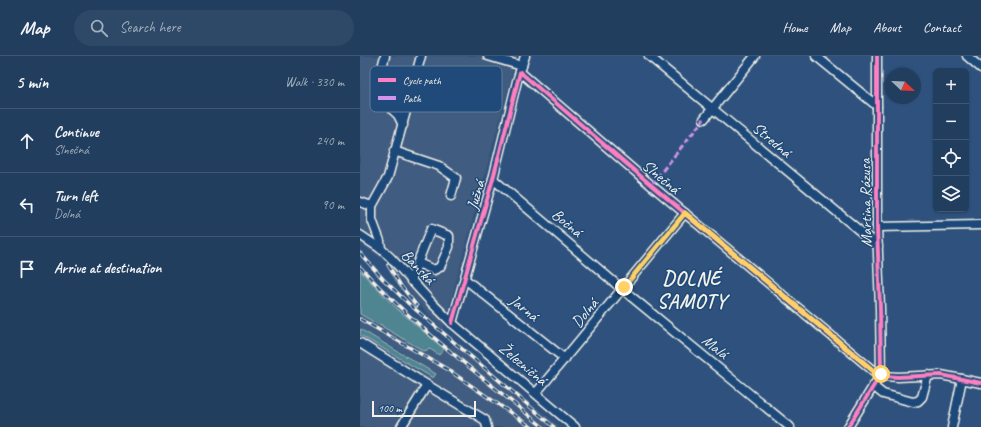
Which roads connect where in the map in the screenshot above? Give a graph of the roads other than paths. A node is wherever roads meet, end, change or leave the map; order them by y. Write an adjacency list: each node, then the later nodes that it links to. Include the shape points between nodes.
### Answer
1 (385, 56): 10 (street)
2 (421, 56): 11 (street)
3 (488, 56): 13 (street)
4 (525, 56): 13 (street, Južná)
5 (649, 56): 15 (street, Stredná)
6 (755, 56): 15 (street)
7 (816, 56): 14 (street)
8 (877, 56): 14 (street, Martina Rázusa)
9 (966, 56): 12 (street)
10 (382, 66)
11 (418, 66)
12 (981, 68)
13 (521, 69): 21 (street, Južná); 25 (street, Slnečná)
14 (877, 106): 27 (street, Martina Rázusa)
15 (712, 109): 18 (street); 29 (street, Stredná)
16 (395, 112): 19 (street)
17 (406, 112): 19 (street)
18 (704, 119)
19 (403, 125): 20 (street)
20 (394, 151): 22 (street, via 439,166 456,178); 24 (street, via 388,177)
21 (493, 179): 32 (street, Južná); 34 (street, Bočná)
22 (451, 196)
23 (360, 202): 24 (street)
24 (372, 206): 30 (street, via 372,220)
25 (685, 213): 34 (street, Dolná); 38 (street, Slnečná, via 876,373)
26 (981, 225): 27 (street)
27 (877, 227): 29 (street, Martina Rázusa)
28 (360, 235): 30 (street, Banská)
29 (878, 246): 38 (street, Martina Rázusa)
30 (381, 250): 33 (street, Banská)
31 (418, 263): 31 (street, via 431,229 448,236 449,246 440,267 434,270); 33 (street)
32 (466, 279): 35 (street, Južná); 37 (street, Jarná)
33 (411, 281): 35 (street, Banská)
34 (622, 289): 37 (street, Dolná); 48 (street, Malá)
35 (452, 323): 44 (street, Železničná)
36 (360, 343): 42 (street)
37 (565, 359): 44 (street, Dolná)
38 (881, 374): 39 (street, via 898,377); 43 (street)
39 (928, 375): 40 (street); 43 (street, via 922,397 918,401 912,402 883,394)
40 (962, 379): 41 (street); 50 (street)
41 (981, 383)
42 (427, 385): 45 (street); 46 (street, via 485,420)
43 (873, 386): 49 (street)
44 (536, 393): 47 (street, Železničná)
45 (401, 427)
46 (487, 427)
47 (575, 427)
48 (790, 427)
49 (848, 427)
50 (952, 427)

